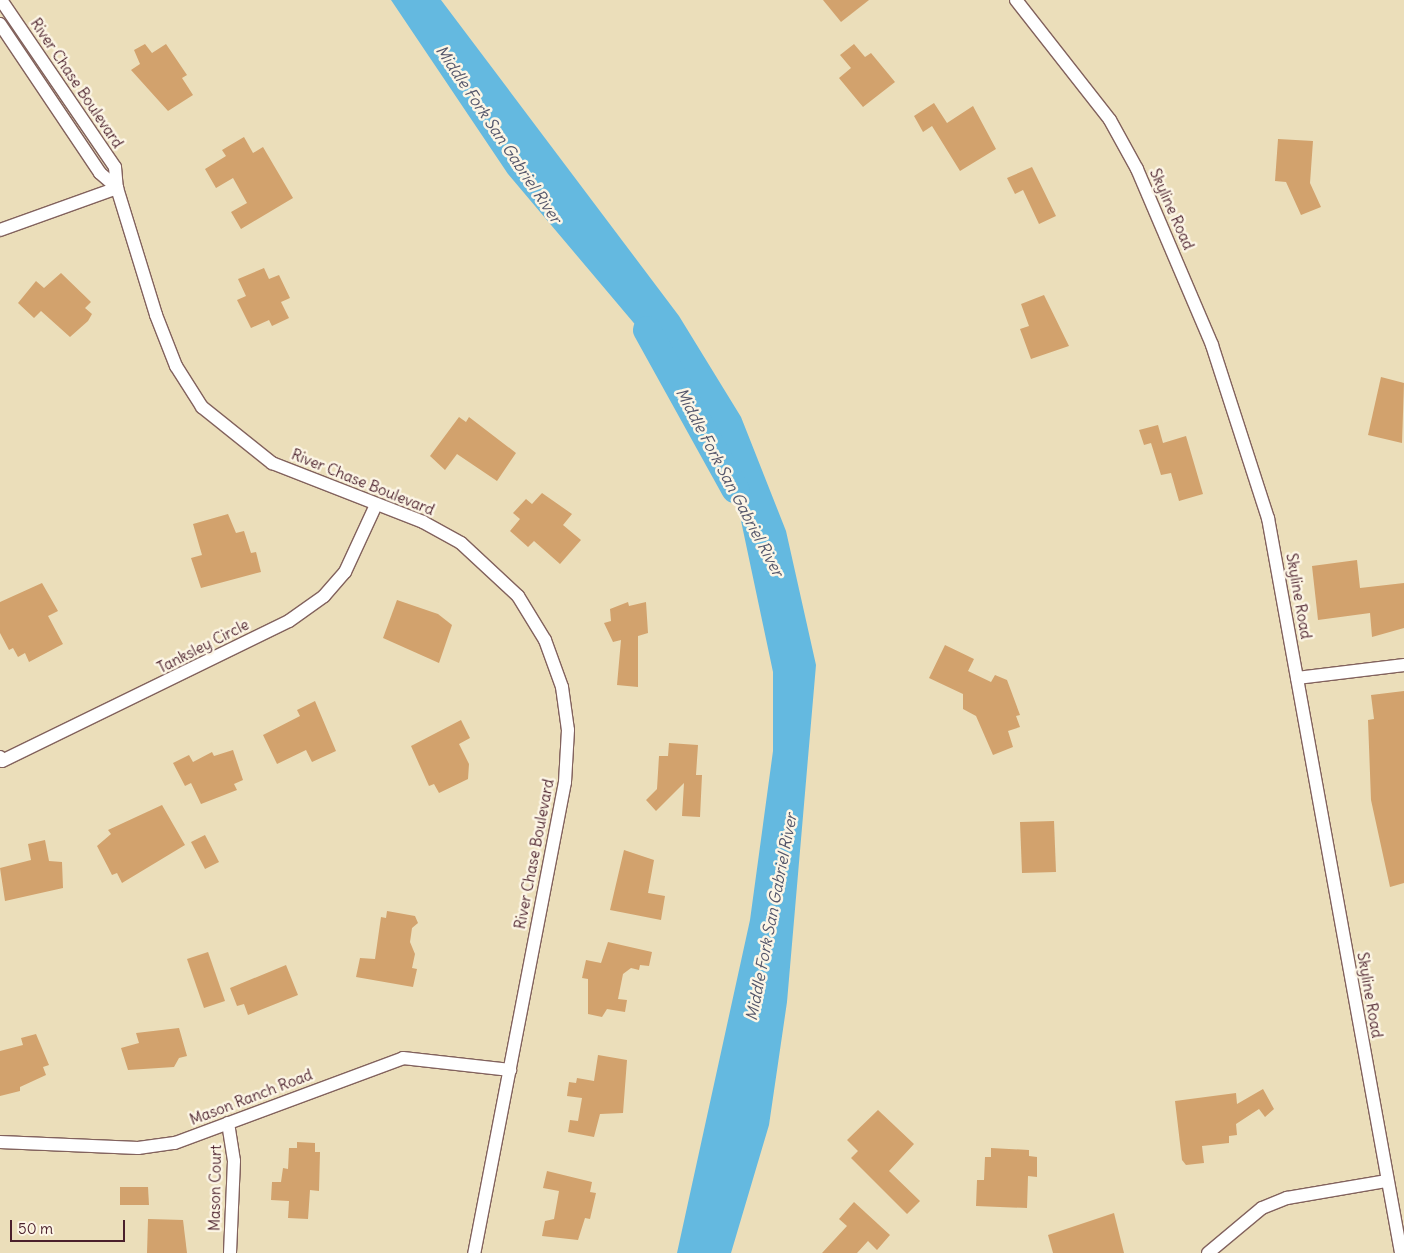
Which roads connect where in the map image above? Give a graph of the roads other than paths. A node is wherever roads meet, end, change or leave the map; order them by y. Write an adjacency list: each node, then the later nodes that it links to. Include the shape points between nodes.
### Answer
1 (1, 0): 4 (street, River Chase Boulevard, via 115,167)
2 (1016, 0): 8 (street, Skyline Road, via 1110,120 1137,170 1190,293 1268,518)
3 (0, 24): 4 (street, River Chase Boulevard, via 100,173)
4 (117, 188): 5 (street); 6 (street, River Chase Boulevard, via 159,324 176,366 202,408 272,463)
5 (0, 230)
6 (376, 505): 9 (street, Tanksley Circle, via 345,572 324,596 289,621 2,761); 10 (street, River Chase Boulevard, via 423,522 492,567 518,596 545,640 562,687 568,730 565,782)
7 (1404, 665): 8 (street)
8 (1297, 678): 13 (street, Skyline Road)
9 (0, 757)
10 (510, 1070): 11 (street, Mason Ranch Road, via 404,1058); 15 (street, River Chase Boulevard)
11 (228, 1123): 12 (street, Mason Ranch Road, via 176,1143 138,1148); 14 (street, Mason Court, via 234,1161)
12 (0, 1142)
13 (1386, 1181): 16 (street, via 1287,1198 1262,1208); 17 (street, Skyline Road)
14 (230, 1253)
15 (474, 1253)
16 (1208, 1253)
17 (1401, 1253)

